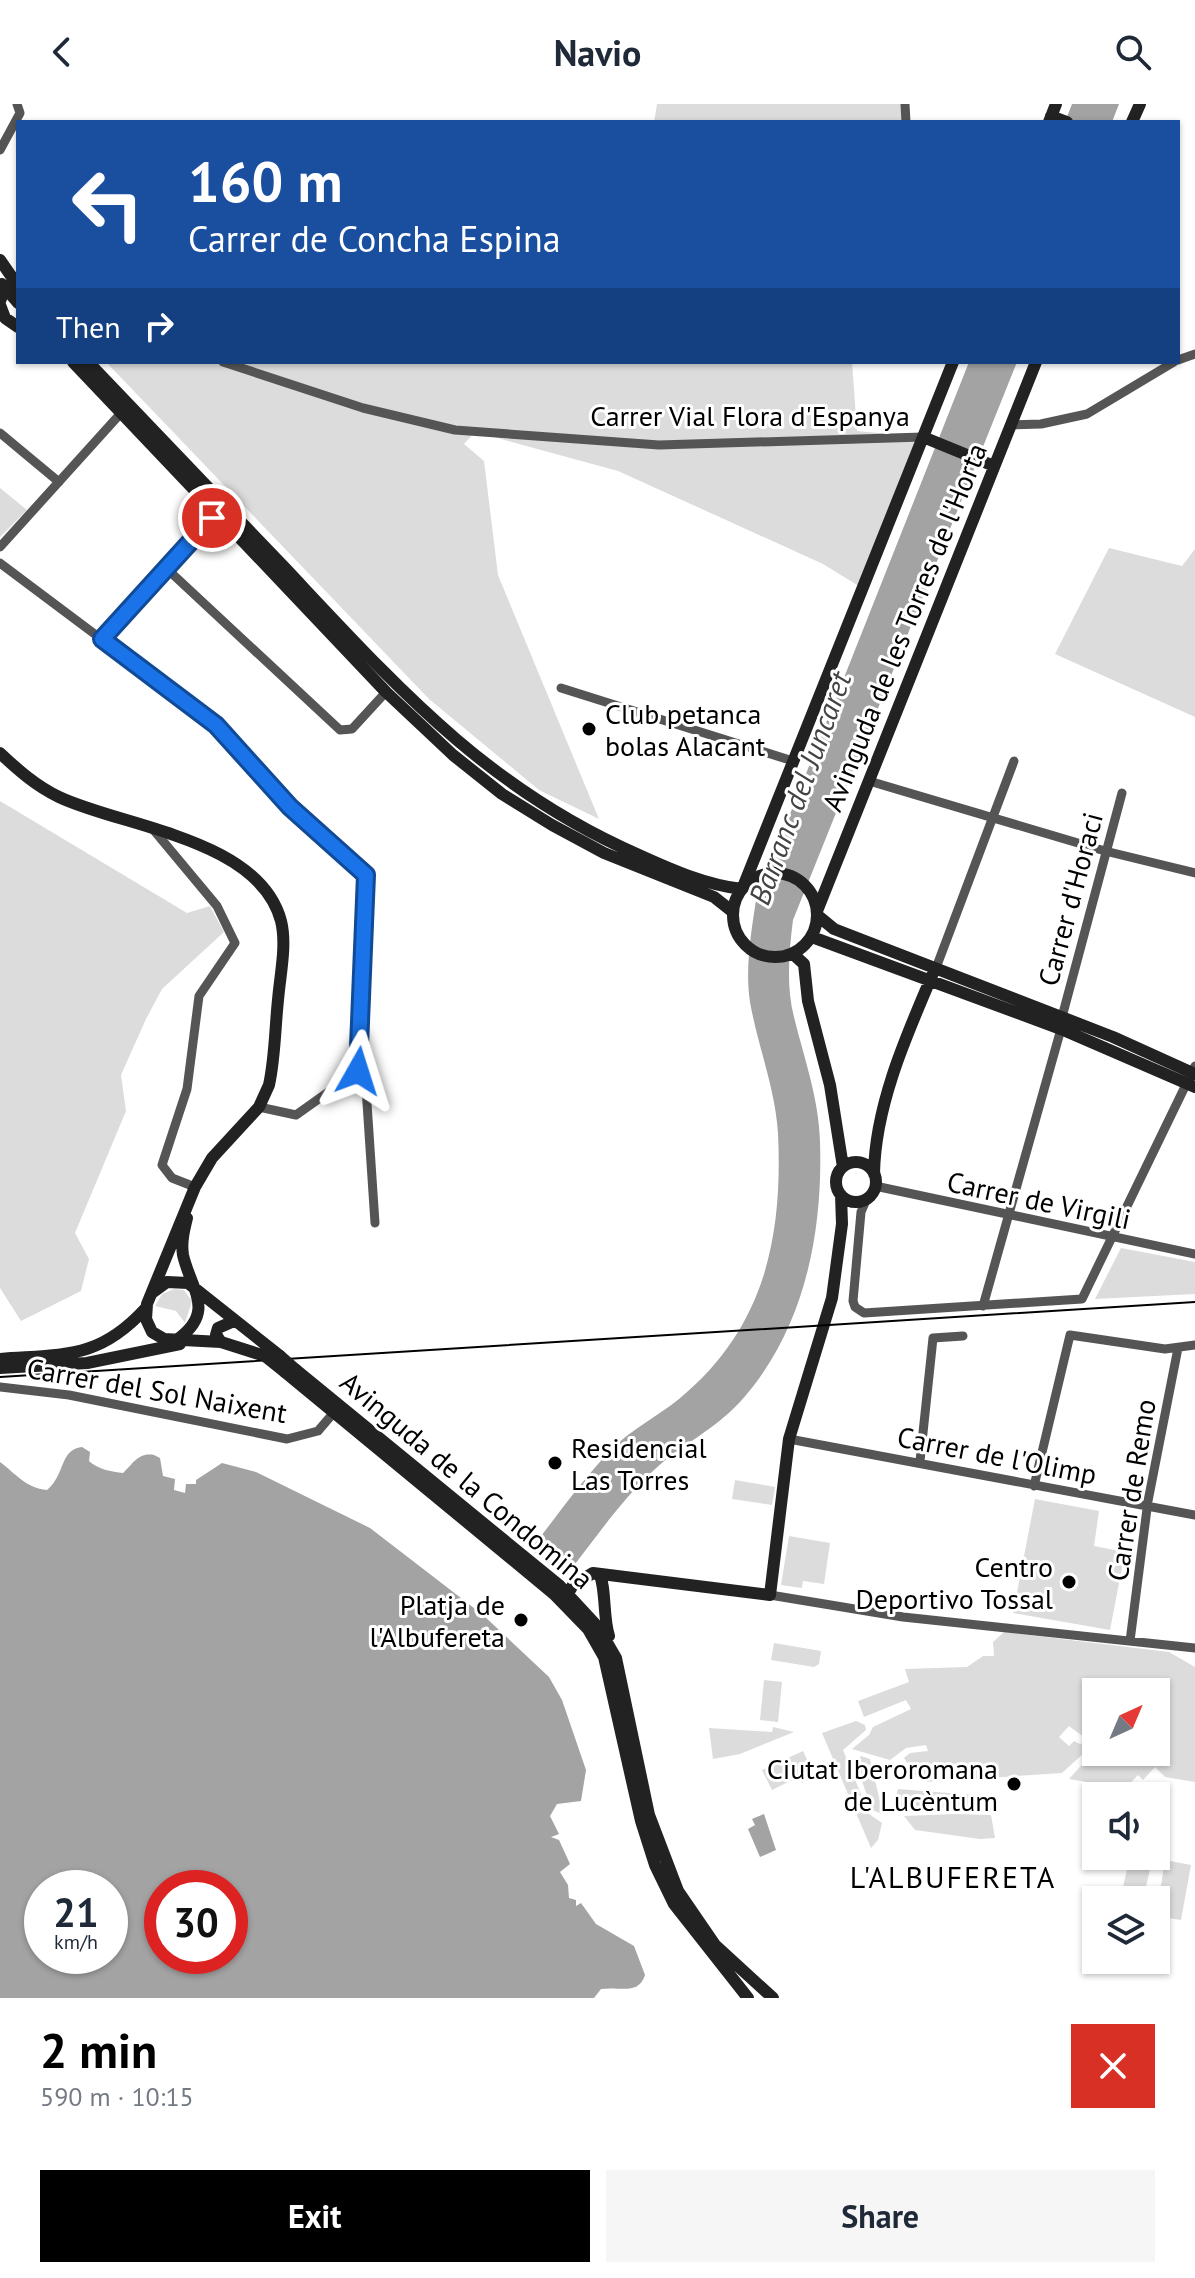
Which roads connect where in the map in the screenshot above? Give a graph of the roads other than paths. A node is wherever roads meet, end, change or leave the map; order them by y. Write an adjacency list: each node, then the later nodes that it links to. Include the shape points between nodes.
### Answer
1 (19, 109): 2 (street)
2 (0, 150)
3 (0, 260): 4 (main road)
4 (7, 303)
5 (75, 364): 11 (main road)
6 (90, 364): 33 (main road, via 393,683 461,746 531,798 609,843 718,886)
7 (229, 364): 14 (street, Carrer Vial Flora d'Espanya, via 363,408 455,430 659,445)
8 (952, 364): 14 (main road, Avinguda de les Torres de l'Horta)
9 (1035, 364): 12 (main road, Avinguda de les Torres de l'Horta)
10 (1171, 364): 12 (street, via 1087,414)
11 (121, 413): 16 (street); 17 (main road)
12 (1011, 425): 15 (main road, Avinguda de les Torres de l'Horta)
13 (0, 433): 16 (street)
14 (929, 440): 15 (main road, Carrer Vial Flora d'Espanya); 25 (main road, Avinguda de les Torres de l'Horta)
15 (994, 466): 27 (main road, Avinguda de les Torres de l'Horta)
16 (59, 482): 18 (street)
17 (216, 513): 20 (street); 23 (main road)
18 (0, 547)
19 (0, 563): 21 (street)
20 (166, 568): 21 (street); 23 (street, via 340,730 357,724)
21 (102, 639): 40 (street, via 216,725 290,807 366,875)
22 (561, 688): 25 (street)
23 (386, 692): 34 (main road, via 502,794 604,853 714,897)
24 (0, 753): 30 (main road, via 28,779 58,796)
25 (793, 761): 33 (main road, Avinguda de les Torres de l'Horta)
26 (1014, 761): 29 (street)
27 (869, 781): 29 (street); 35 (main road, Avinguda de les Torres de l'Horta)
28 (1122, 793): 31 (street, Carrer d'Horaci)
29 (992, 818): 31 (street); 38 (street)
30 (150, 825): 42 (main road, via 193,841 240,869 261,886 280,920 282,955 271,1075); 45 (street, via 217,906 235,943 199,996 187,1089 162,1165 172,1178)
31 (1105, 851): 32 (street); 39 (street, Carrer d'Horaci)
32 (1195, 873)
33 (743, 888): 34 (main road); 35 (main road, via 758,876 789,875 809,890)
34 (733, 912): 37 (main road, via 744,943 769,957)
35 (817, 913): 36 (main road); 38 (main road, via 834,929)
36 (812, 937): 37 (main road); 38 (main road)
37 (793, 954): 43 (main road, via 804,964)
38 (933, 974): 39 (main road); 44 (main road, via 892,1083 877,1139)
39 (1061, 1023): 41 (main road); 49 (street, Carrer d'Horaci)
40 (358, 1071): 42 (street, via 296,1115); 50 (street, via 366,1088)
41 (1193, 1076): 52 (street)
42 (259, 1107): 45 (main road, via 212,1158)
43 (843, 1167): 44 (main road, via 859,1162); 46 (main road, via 836,1179)
44 (874, 1180): 47 (main road); 49 (street, Carrer de Virgili)
45 (195, 1187): 48 (main road)
46 (841, 1195): 47 (main road); 51 (main road)
47 (861, 1200): 51 (main road); 58 (street, via 855,1307 864,1313)
48 (188, 1205): 54 (main road, via 182,1246); 56 (main road)
49 (1009, 1216): 52 (street, Carrer de Virgili); 58 (street, Carrer d'Horaci)
50 (375, 1223)
51 (842, 1224): 73 (main road, via 832,1298)
52 (1113, 1237): 53 (street, Carrer de Virgili); 58 (street, via 1082,1299)
53 (1195, 1254)
54 (186, 1264): 55 (main road); 57 (main road, Avinguda de la Condomina)
55 (196, 1289): 56 (main road, via 175,1281); 57 (main road, Avinguda de la Condomina); 62 (main road, via 197,1318)
56 (150, 1295): 59 (main road)
57 (215, 1304): 60 (main road, Avinguda de la Condomina)
58 (983, 1306)
59 (145, 1309): 62 (main road, via 152,1332); 68 (main road, via 115,1337 90,1350)
60 (234, 1321): 64 (main road, via 218,1328); 70 (main road, Avinguda de la Condomina, bridge, via 280,1356)
61 (963, 1336): 74 (street, via 933,1338)
62 (176, 1339): 63 (main road, Avinguda de la Condomina); 67 (main road)
63 (198, 1340): 64 (main road, Avinguda de la Condomina); 67 (main road)
64 (221, 1342): 70 (main road, Avinguda de la Condomina, bridge, via 265,1356)
65 (1195, 1345): 66 (street)
66 (1178, 1348): 75 (street, via 1070,1335); 76 (street, Carrer de Remo)
67 (155, 1350): 69 (main road, via 87,1363)
68 (0, 1359)
69 (0, 1368)
70 (290, 1371): 72 (main road, Avinguda de la Condomina)
71 (0, 1387): 72 (street, Carrer del Sol Naixent, via 69,1395 287,1439 318,1431)
72 (337, 1407): 79 (main road, Avinguda de la Condomina)
73 (789, 1439): 74 (street, Carrer de l'Olimp); 80 (main road)
74 (920, 1461): 75 (street, Carrer de l'Olimp)
75 (1034, 1486): 76 (street, Carrer de l'Olimp)
76 (1148, 1506): 77 (street, Carrer de l'Olimp); 81 (street, Carrer de Remo)
77 (1195, 1515)
78 (606, 1578): 79 (main road, via 587,1575); 80 (main road); 82 (main road, via 602,1611)
79 (561, 1594): 82 (main road, Avinguda de la Condomina); 84 (main road, Avinguda de la Condomina, via 604,1657 655,1865 681,1914)
80 (770, 1595): 81 (street, via 903,1617)
81 (1130, 1641): 83 (street)
82 (612, 1648): 85 (main road, Avinguda de la Condomina, via 649,1815 665,1863 715,1945)
83 (1195, 1648)
84 (748, 1998)
85 (773, 1998)

